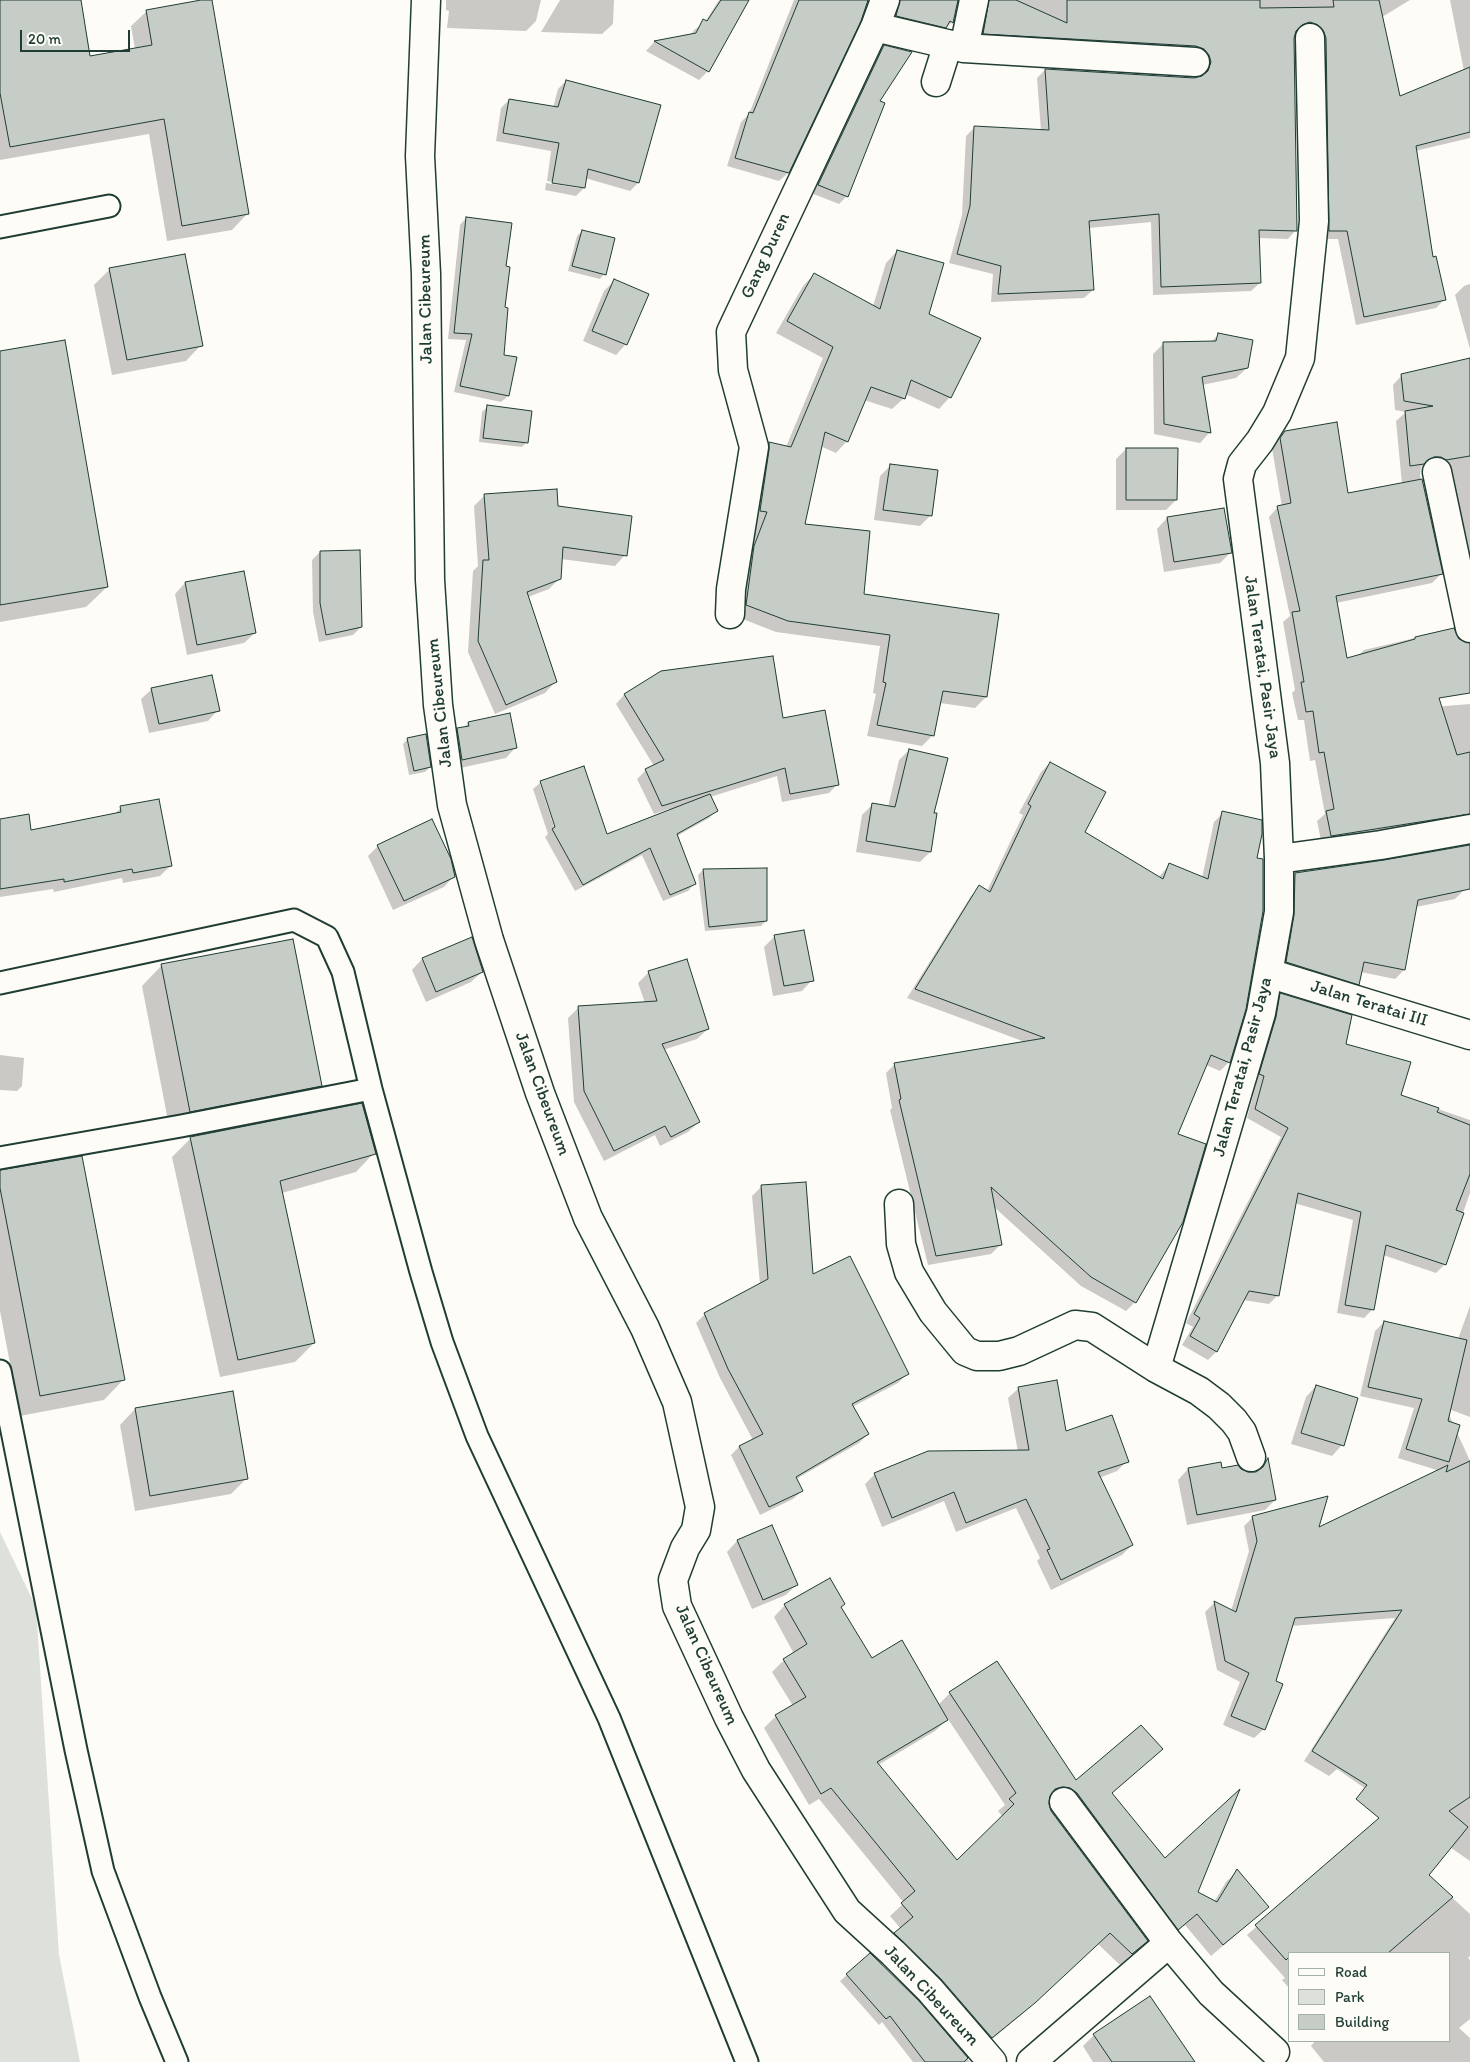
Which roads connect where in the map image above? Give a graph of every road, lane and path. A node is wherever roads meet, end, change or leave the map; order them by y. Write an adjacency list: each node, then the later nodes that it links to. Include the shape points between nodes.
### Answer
1 (426, 0): 30 (street, Jalan Cibeureum, via 420,156 426,274 430,580 438,705 454,814 489,940 540,1093 588,1218 645,1328 677,1402 700,1507 696,1530 673,1580 677,1606 756,1770 847,1912 924,1984)
2 (885, 0): 4 (street, Gang Duren)
3 (974, 0): 6 (street)
4 (875, 27): 6 (street); 12 (street, Gang Duren, via 731,332 733,370 754,447 731,589)
5 (1310, 38): 15 (street, Jalan Teratai, Pasir Jaya, via 1314,221 1300,358 1277,413 1242,464 1238,478 1275,762)
6 (956, 46): 7 (street); 8 (street)
7 (1195, 62)
8 (936, 82)
9 (109, 206): 10 (lane)
10 (0, 226)
11 (1437, 472): 13 (street)
12 (730, 614)
13 (1470, 628)
14 (1470, 829): 15 (street)
15 (1279, 859): 16 (street, Jalan Teratai, Pasir Jaya, via 1279,912)
16 (1268, 973): 18 (street, Jalan Teratai III); 22 (street, Jalan Teratai, Pasir Jaya, via 1261,1013)
17 (0, 983): 19 (lane, via 294,920 328,937 343,972)
18 (1470, 1035)
19 (371, 1089): 20 (lane); 29 (lane, via 423,1281 477,1436 609,1718)
20 (0, 1158)
21 (899, 1204): 22 (street, via 901,1244 909,1272 933,1312 965,1351 977,1356 999,1356 1019,1351 1075,1325 1092,1327)
22 (1156, 1368): 24 (street, via 1199,1391 1224,1411 1242,1432)
23 (0, 1371): 28 (lane, via 103,1871)
24 (1251, 1457)
25 (1064, 1802): 26 (street)
26 (1169, 1943): 27 (street, via 1211,1993); 31 (street)
27 (1275, 2052)
28 (177, 2062)
29 (747, 2062)
30 (992, 2062)
31 (1031, 2062)

